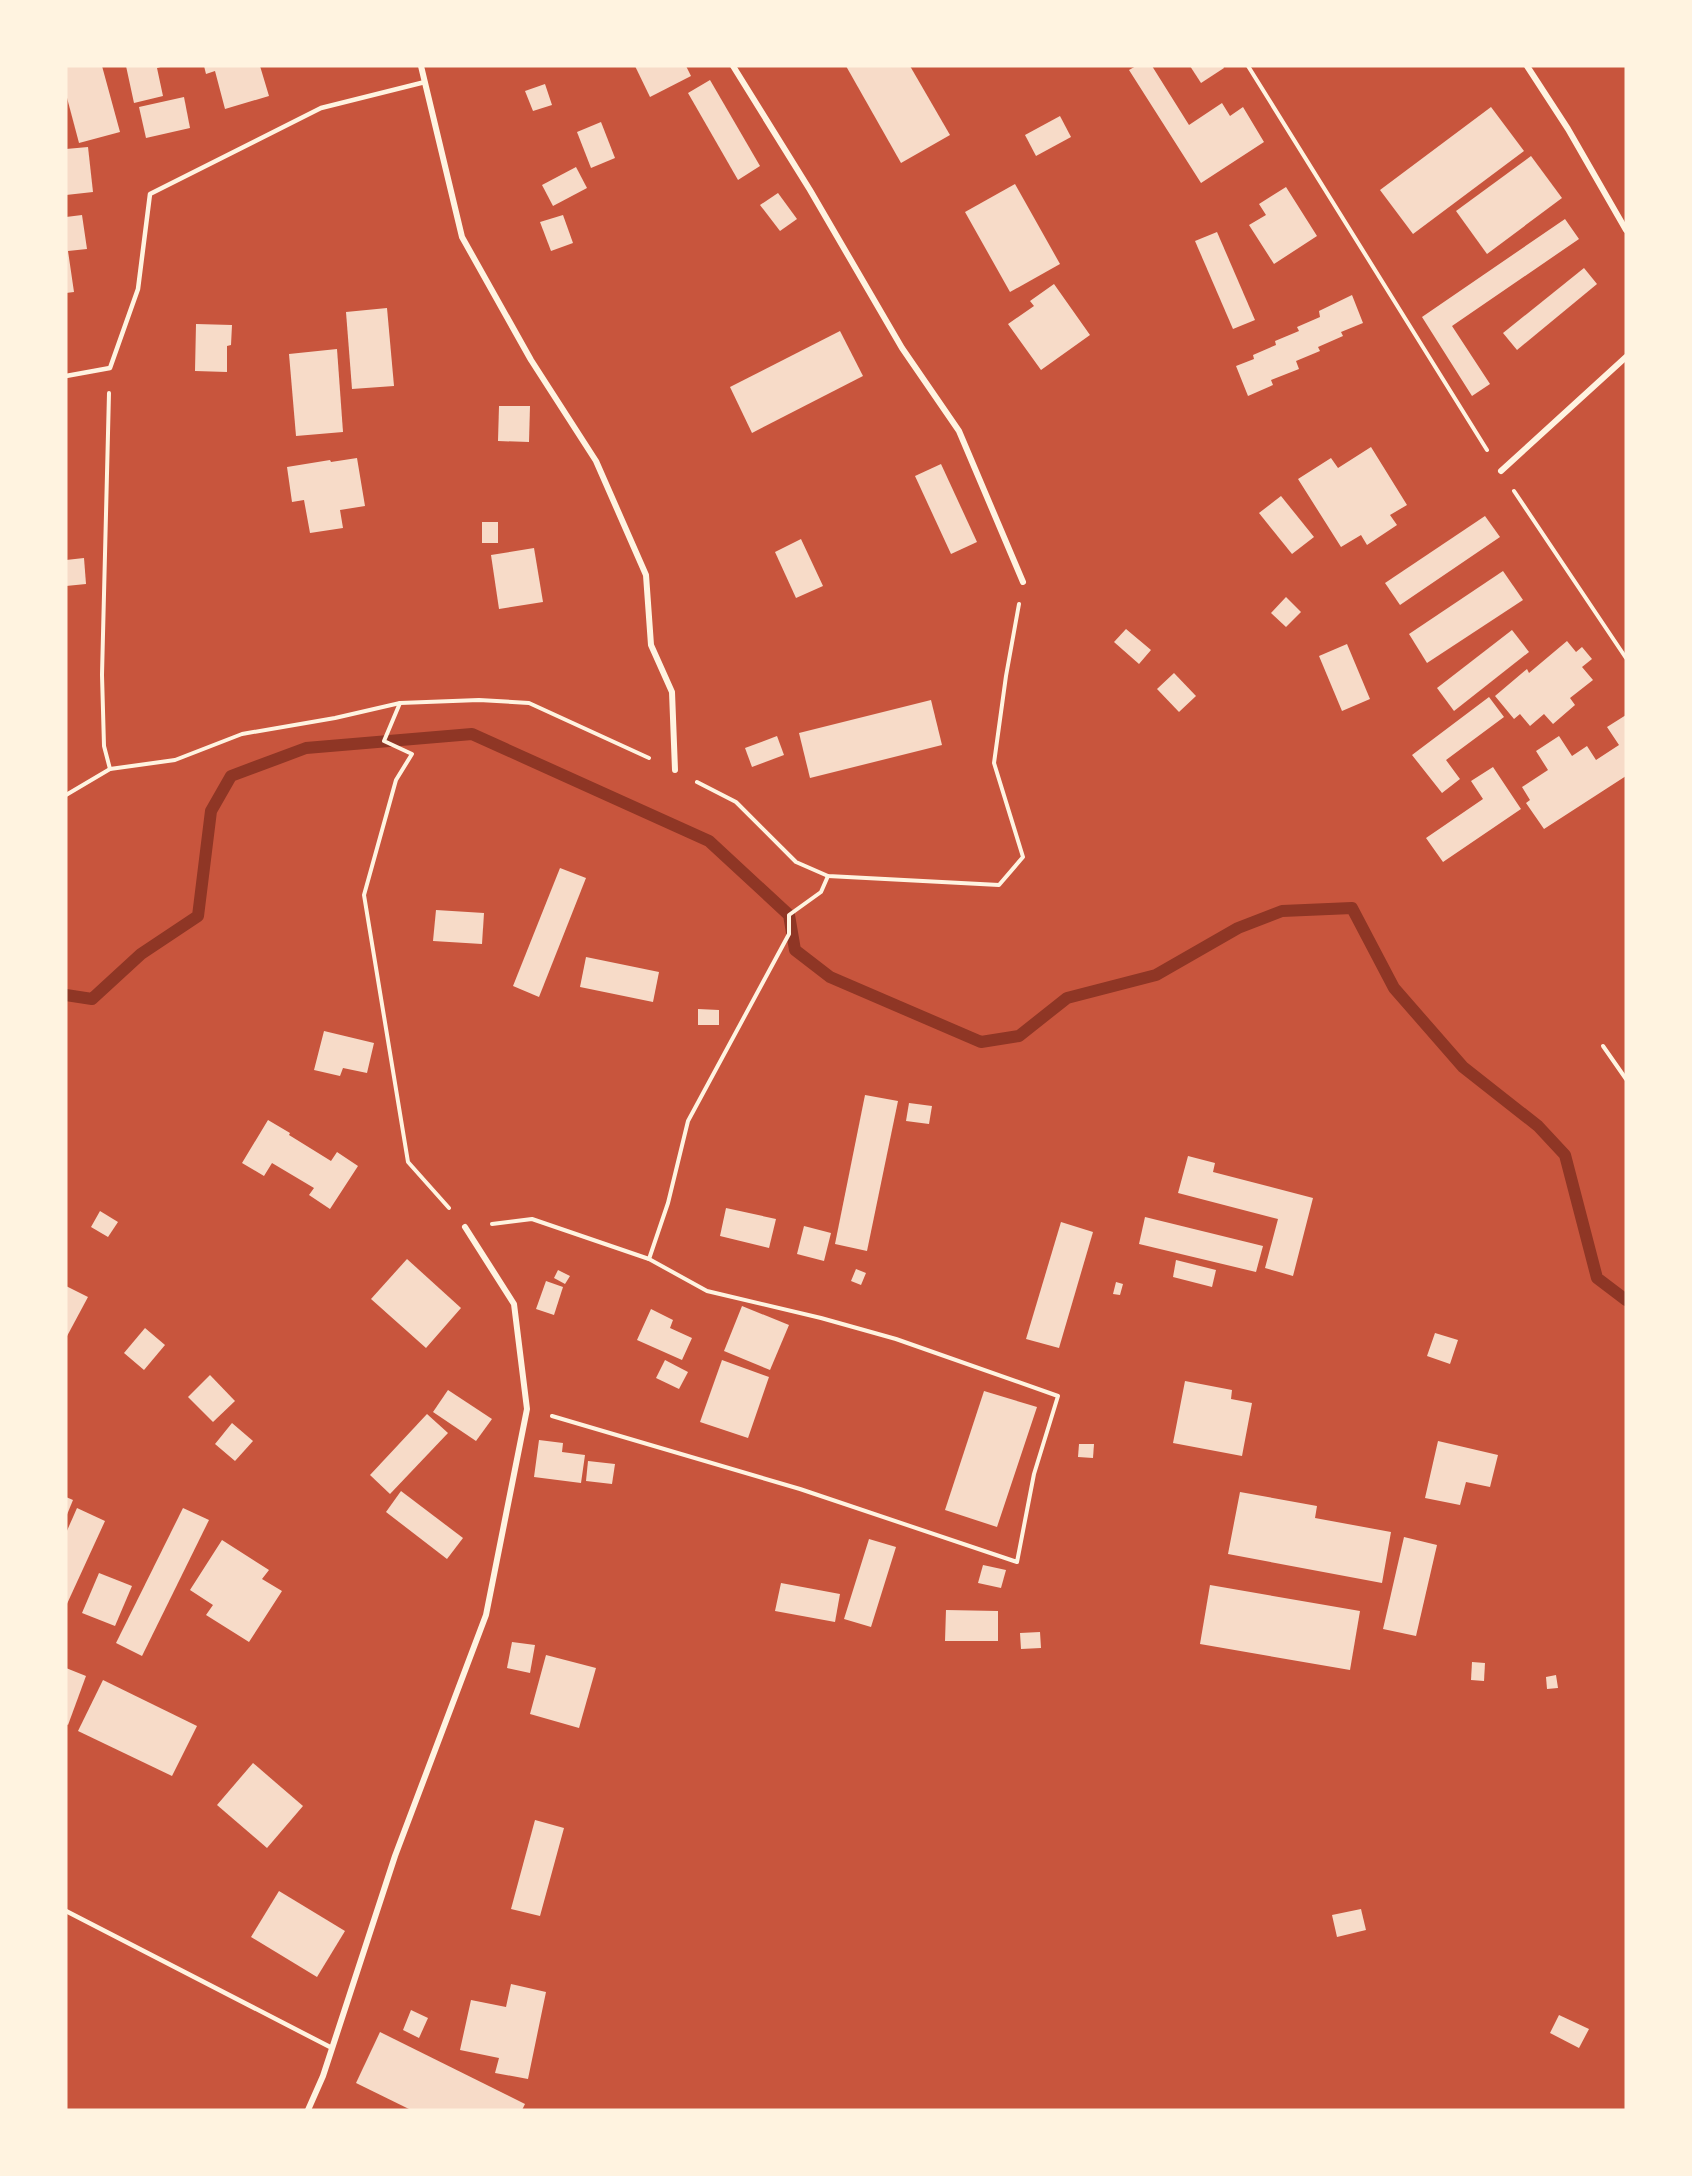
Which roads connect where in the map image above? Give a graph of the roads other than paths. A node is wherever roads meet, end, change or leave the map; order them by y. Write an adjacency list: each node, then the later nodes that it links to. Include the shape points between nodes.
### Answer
1 (421, 66): 4 (street)
2 (733, 66): 9 (street, via 902,348 959,431)
3 (1527, 66): 5 (street)
4 (425, 82): 7 (lane, via 321,108 150,194 138,289 110,368); 10 (street, via 462,237 531,360 596,461 646,575 651,645 672,692)
5 (1626, 230)
6 (1626, 357): 8 (street)
7 (66, 376)
8 (1501, 471)
9 (1023, 582)
10 (675, 770)
11 (465, 1227): 13 (street, via 514,1304 527,1409 486,1615 395,1856)
12 (66, 1911): 13 (lane)
13 (332, 2048): 14 (street)
14 (308, 2110)

